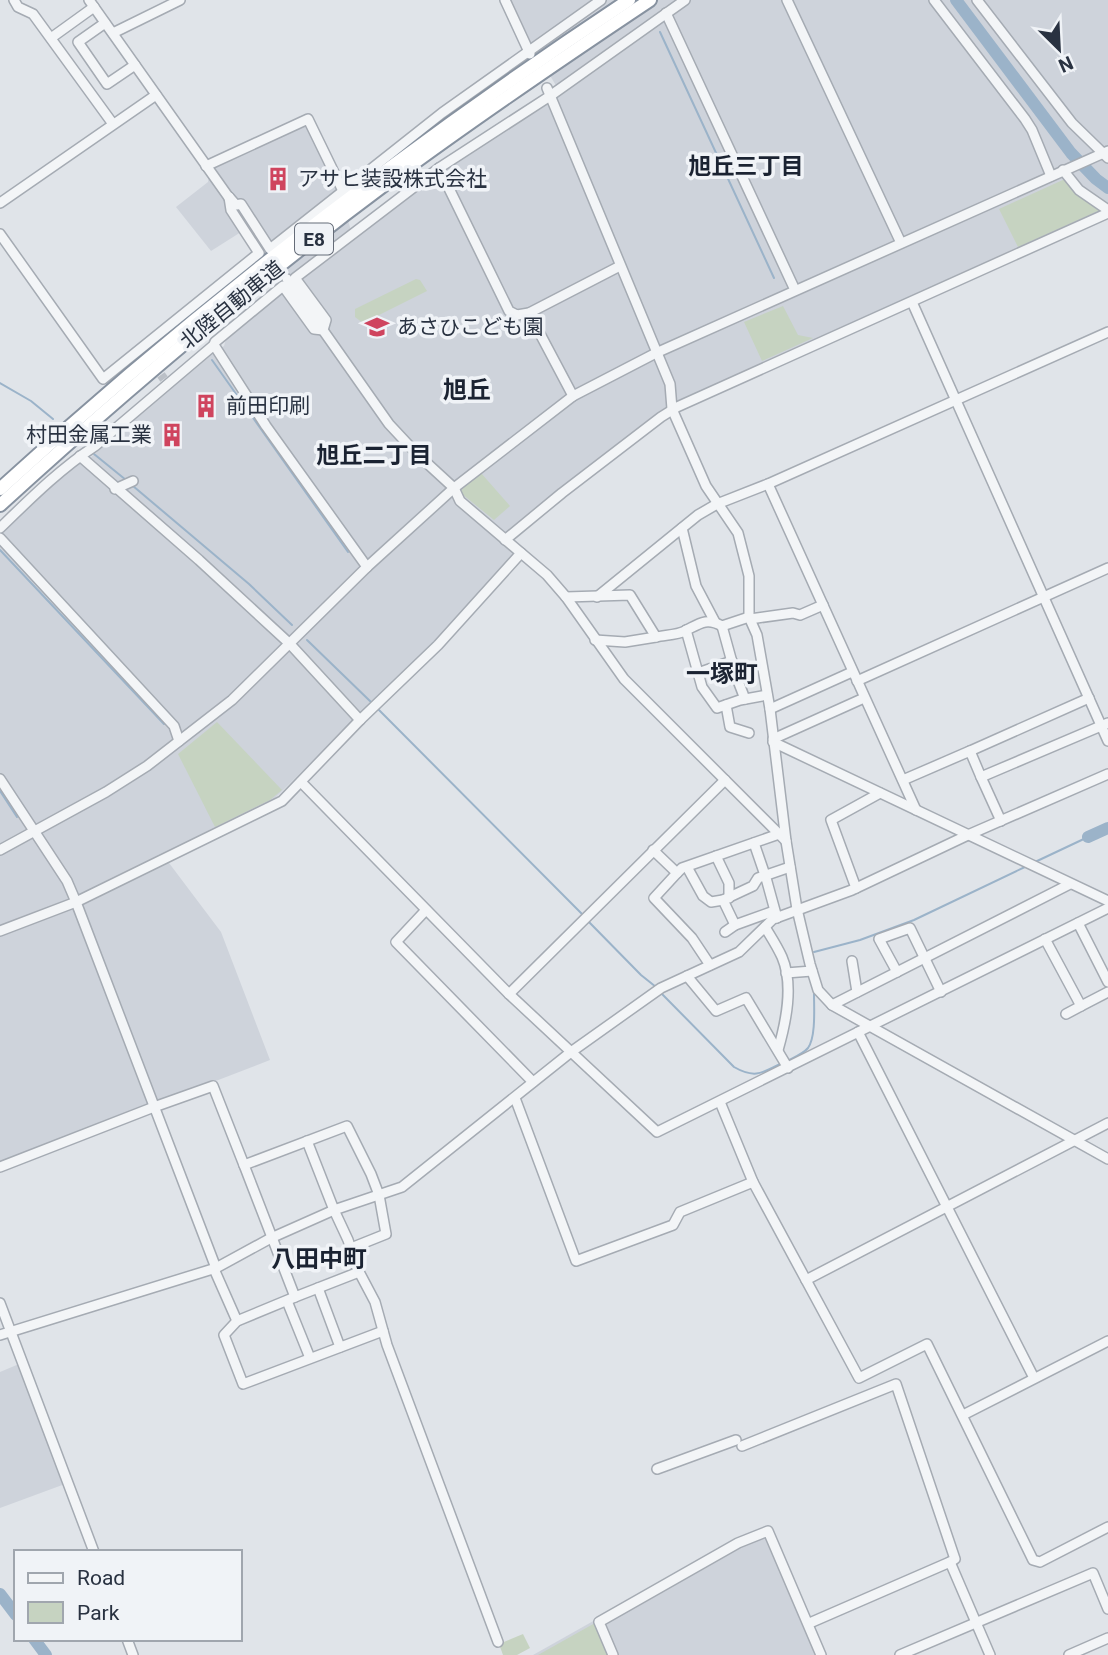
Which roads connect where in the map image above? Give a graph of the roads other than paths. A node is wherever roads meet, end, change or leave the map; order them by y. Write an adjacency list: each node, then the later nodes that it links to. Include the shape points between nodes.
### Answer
1 (14, 0): 15 (street, via 33,13)
2 (180, 0): 14 (street)
3 (505, 0): 16 (street)
4 (600, 0): 16 (street)
5 (629, 0): 50 (highway, 北陸自動車道 / E8, via 462,115 309,229 135,369)
6 (649, 0): 52 (highway, 北陸自動車道 / E8, via 477,118 323,232 142,378)
7 (685, 0): 12 (street)
8 (787, 0): 31 (street)
9 (934, 0): 25 (street, via 1025,119)
10 (977, 0): 21 (street, via 1072,123)
11 (91, 3): 13 (street); 15 (street)
12 (666, 13): 18 (street); 35 (street)
13 (106, 23): 14 (street); 17 (street, via 78,42 107,83)
14 (113, 33): 17 (street)
15 (51, 38): 20 (street)
16 (530, 53): 26 (street, via 442,113)
17 (135, 65): 19 (street)
18 (548, 92): 23 (street); 33 (street)
19 (156, 95): 20 (street); 22 (street)
20 (113, 124): 28 (street)
21 (1106, 154): 24 (street)
22 (206, 166): 26 (street, via 308,119); 27 (street)
23 (439, 168): 37 (street, via 509,310 517,315); 38 (street, via 295,278 326,320)
24 (1066, 169): 25 (street); 29 (street, via 1079,190)
25 (1052, 176): 31 (street)
26 (343, 191): 27 (street, via 270,248 241,204)
27 (229, 197): 30 (street, via 231,210 259,253 144,351 103,379); 32 (street)
28 (0, 203)
29 (1108, 211): 36 (street)
30 (0, 234)
31 (901, 243): 35 (street)
32 (267, 252)
33 (620, 266): 37 (street); 41 (street)
34 (287, 279): 38 (street)
35 (795, 290): 41 (street)
36 (912, 302): 43 (street); 44 (street)
37 (529, 313): 42 (street)
38 (323, 330): 40 (street, via 314,329 283,286); 49 (street, via 389,424)
39 (1108, 332): 43 (street)
40 (214, 345): 45 (street); 58 (street)
41 (656, 353): 42 (street); 44 (street, via 670,384)
42 (573, 396): 49 (street)
43 (956, 399): 47 (street); 62 (street)
44 (672, 410): 51 (street); 56 (street)
45 (80, 456): 48 (street); 53 (street)
46 (133, 481): 48 (street)
47 (768, 484): 51 (street); 65 (street)
48 (118, 487): 71 (street)
49 (454, 488): 56 (street, via 460,501); 58 (street)
50 (0, 489)
51 (717, 504): 54 (street); 66 (street, via 738,533 749,576)
52 (0, 505)
53 (0, 528)
54 (682, 528): 60 (street); 67 (street, via 696,586)
55 (0, 538): 86 (street, via 174,726)
56 (505, 540): 57 (street)
57 (521, 553): 63 (street); 82 (street, via 438,645)
58 (367, 567): 71 (street)
59 (1108, 568): 62 (street)
60 (620, 578): 61 (street); 64 (street)
61 (630, 595): 64 (street); 69 (street)
62 (1044, 596): 75 (street); 78 (street)
63 (566, 597): 64 (street); 70 (street)
64 (597, 597)
65 (823, 605): 66 (street, via 800,615); 73 (street)
66 (750, 618): 67 (street); 76 (street)
67 (719, 624): 68 (street, via 698,622); 72 (street)
68 (687, 630): 69 (street); 74 (street)
69 (656, 637): 70 (street)
70 (595, 640): 92 (street, via 624,680)
71 (290, 645): 82 (street); 86 (street, via 232,700)
72 (732, 661): 74 (street); 79 (street)
73 (852, 672): 75 (street); 81 (street)
74 (698, 673): 80 (street, via 717,708)
75 (857, 681): 77 (street)
76 (767, 695): 79 (street); 81 (street)
77 (864, 698): 85 (street); 93 (street)
78 (1089, 698): 83 (street); 88 (street)
79 (745, 699): 80 (street)
80 (726, 705): 84 (street, via 730,727)
81 (770, 709): 85 (street)
82 (360, 720): 94 (street)
83 (1105, 724): 87 (street); 90 (street)
84 (749, 733)
85 (773, 740): 95 (street); 100 (street)
86 (179, 741): 98 (street, via 148,766)
87 (1108, 741)
88 (970, 751): 90 (street); 93 (street)
89 (1108, 774): 97 (street)
90 (981, 777): 97 (street)
91 (0, 779): 98 (street)
92 (725, 780): 100 (street); 103 (street)
93 (903, 780): 96 (street)
94 (302, 782): 113 (street, via 282,801); 116 (street)
95 (880, 793): 96 (street); 110 (street, via 831,820)
96 (916, 810): 99 (street)
97 (1001, 821): 99 (street)
98 (35, 832): 102 (street); 113 (street)
99 (968, 835): 109 (street); 110 (street)
100 (782, 837): 101 (street); 106 (street)
101 (754, 843): 104 (street); 108 (street)
102 (0, 850)
103 (653, 850): 107 (street); 135 (street)
104 (716, 856): 105 (street); 111 (street, via 729,883)
105 (687, 867): 107 (street); 111 (street, via 710,902)
106 (790, 867): 108 (street); 115 (street)
107 (677, 873): 126 (street, via 654,898 692,938)
108 (766, 875): 111 (street); 117 (street)
109 (1070, 884): 112 (street); 124 (street)
110 (856, 888): 115 (street)
111 (726, 899): 119 (street)
112 (1108, 901)
113 (76, 902): 121 (street); 146 (street)
114 (1108, 908): 118 (street)
115 (797, 909): 117 (street); 127 (street)
116 (426, 910): 135 (street); 143 (street, via 396,942)
117 (776, 914): 119 (street); 120 (street)
118 (1078, 922): 123 (street); 131 (street)
119 (736, 925): 122 (street)
120 (765, 927): 126 (street, via 739,952); 129 (street)
121 (0, 931)
122 (724, 932)
123 (1045, 939): 133 (street); 137 (street)
124 (925, 958): 128 (street); 128 (street, via 910,928 879,939); 133 (street)
125 (852, 961): 132 (street)
126 (710, 965): 130 (street)
127 (812, 971): 129 (street); 136 (street, via 818,990)
128 (897, 972): 132 (street)
129 (786, 973): 142 (street)
130 (687, 976): 141 (street, via 657,990); 142 (street, via 716,1011 746,998)
131 (1108, 982)
132 (857, 992): 136 (street)
133 (941, 992): 139 (street)
134 (1108, 992): 137 (street)
135 (509, 994): 141 (street)
136 (832, 1005): 139 (street)
137 (1080, 1006): 138 (street)
138 (1066, 1014)
139 (870, 1026): 140 (street); 148 (street)
140 (858, 1032): 142 (street); 155 (street)
141 (571, 1052): 143 (street); 145 (street, via 657,1132)
142 (784, 1060): 145 (street)
143 (533, 1082): 144 (street)
144 (515, 1098): 153 (street, via 576,1261 673,1225 680,1212); 154 (street, via 402,1187)
145 (720, 1102): 153 (street)
146 (154, 1107): 151 (street, via 213,1086); 152 (street); 159 (street)
147 (1108, 1123): 148 (street)
148 (1074, 1140): 150 (street); 155 (street)
149 (307, 1141): 151 (street); 154 (street, via 347,1126); 156 (street)
150 (1108, 1159)
151 (244, 1165): 157 (street)
152 (0, 1167)
153 (753, 1182): 161 (street)
154 (379, 1195): 156 (street); 158 (street, via 386,1234)
155 (946, 1206): 161 (street); 172 (street)
156 (334, 1210): 157 (street); 158 (street)
157 (271, 1238): 159 (street); 163 (street)
158 (351, 1248): 160 (street)
159 (215, 1269): 165 (street); 167 (street)
160 (359, 1272): 162 (street); 166 (street, via 375,1302)
161 (806, 1280): 173 (street, via 859,1378 927,1344)
162 (318, 1288): 163 (street); 170 (street)
163 (291, 1299): 165 (street); 171 (street)
164 (0, 1303): 167 (street)
165 (237, 1321): 171 (street, via 224,1335 243,1384)
166 (383, 1331): 170 (street); 181 (street)
167 (11, 1332): 168 (street); 176 (street)
168 (0, 1335)
169 (1108, 1341): 172 (street)
170 (340, 1347): 171 (street)
171 (310, 1358)
172 (1034, 1378): 173 (street)
173 (963, 1415): 175 (street, via 1033,1560 1040,1562)
174 (657, 1469): 177 (street, via 896,1384 955,1559)
175 (1108, 1527)
176 (93, 1550)
177 (950, 1562): 179 (street); 183 (street, via 811,1620)
178 (1108, 1609): 179 (street, via 1093,1573)
179 (976, 1622): 184 (street); 185 (street)
180 (1108, 1638): 186 (street)
181 (498, 1642)
182 (613, 1655): 183 (street, via 599,1622 738,1543 768,1531)
183 (824, 1655)
184 (900, 1655)
185 (990, 1655)
186 (1069, 1655)

